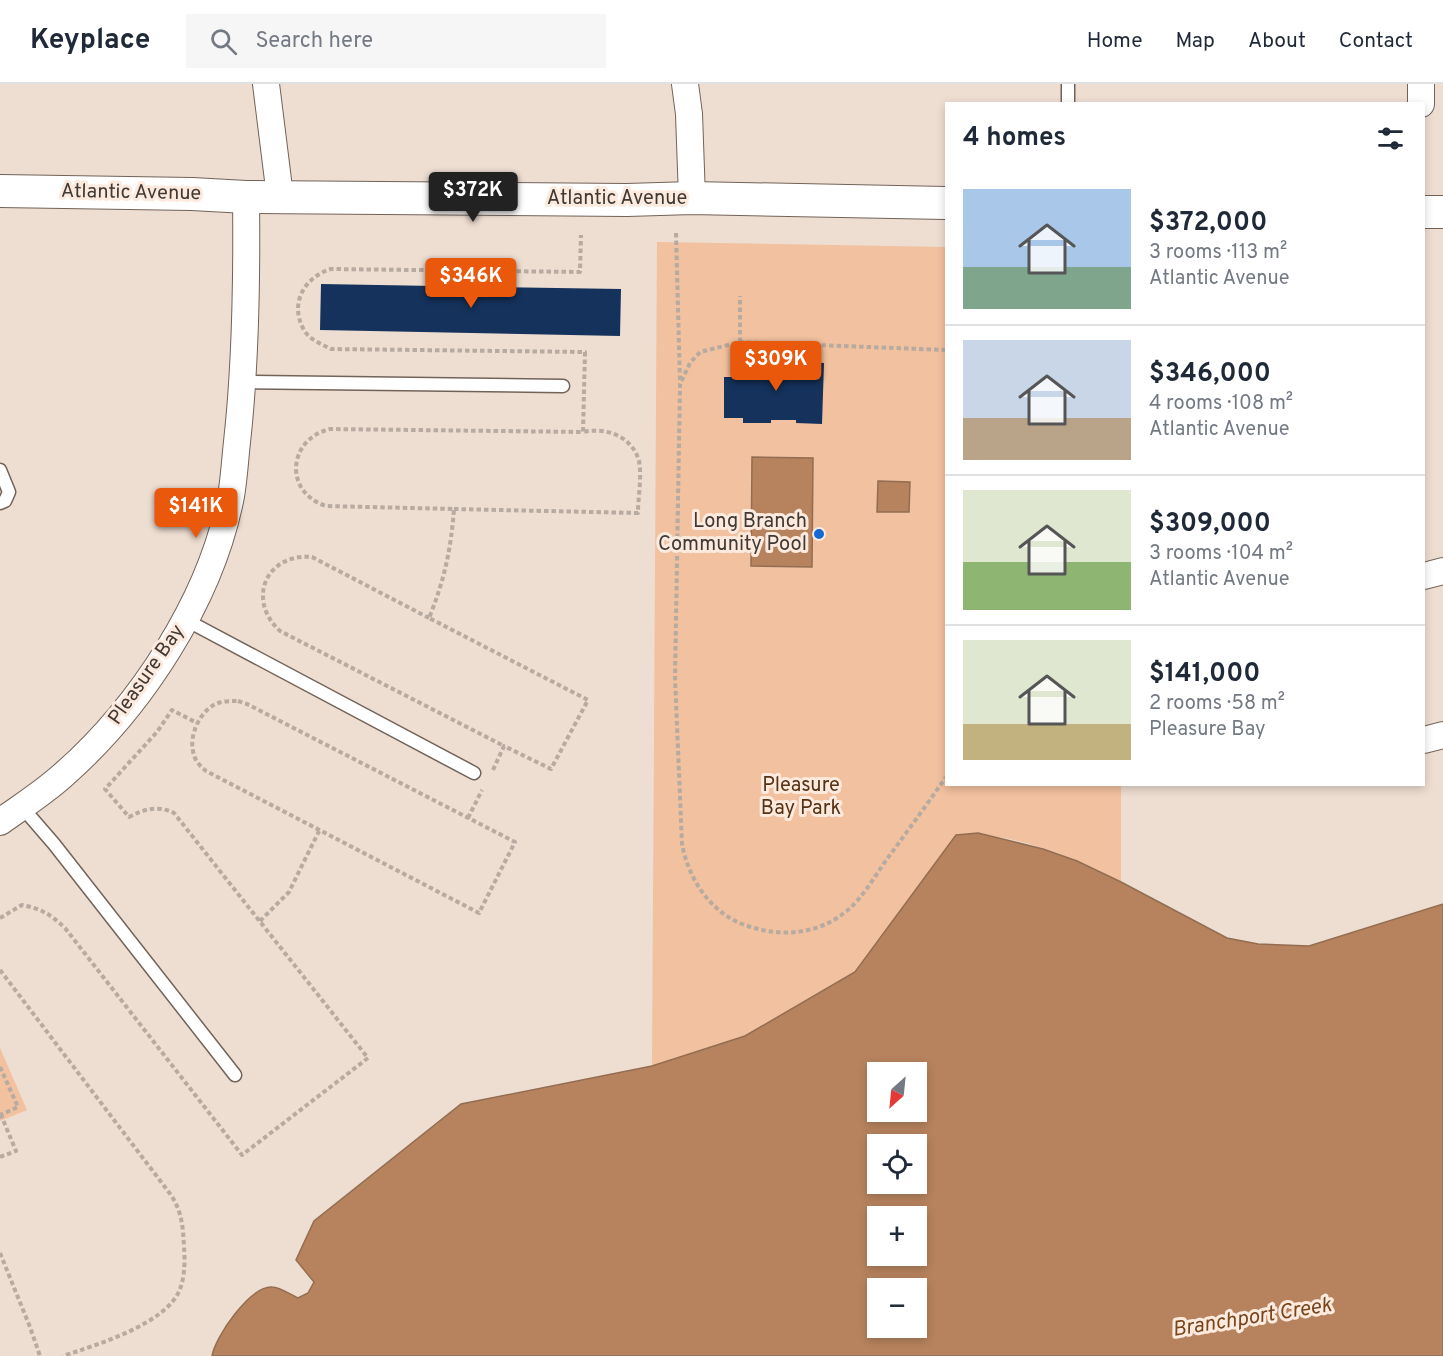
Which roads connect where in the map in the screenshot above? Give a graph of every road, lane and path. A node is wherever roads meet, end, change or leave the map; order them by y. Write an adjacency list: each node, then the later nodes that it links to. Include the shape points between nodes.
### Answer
1 (266, 84): 8 (street)
2 (685, 84): 10 (street)
3 (1068, 84): 5 (lane)
4 (1421, 84): 6 (street)
5 (1068, 102)
6 (1421, 102)
7 (0, 190): 9 (street, Atlantic Avenue)
8 (280, 196): 9 (street, Atlantic Avenue); 10 (street, Atlantic Avenue)
9 (246, 197): 19 (street, Pleasure Bay)
10 (692, 198): 11 (street, Atlantic Avenue)
11 (945, 203)
12 (1425, 212): 13 (street)
13 (1443, 212)
14 (676, 233): 20 (path)
15 (581, 235): 22 (path, via 580,272 331,269 307,282 298,301 298,312 304,331 331,349 585,352)
16 (740, 296): 17 (path)
17 (740, 342): 18 (path); 20 (path, via 700,352)
18 (945, 350)
19 (244, 382): 21 (lane); 29 (street, Pleasure Bay, via 231,497 217,545)
20 (680, 384): 36 (path, via 675,678 680,812 685,860 702,893 738,922 757,930 814,930 854,903)
21 (563, 386)
22 (583, 432): 25 (path, via 615,433 631,446 639,464 638,513); 25 (path, via 330,429 311,438 296,461 303,491 316,503)
23 (0, 470): 24 (lane, via 9,492)
24 (0, 503)
25 (454, 509): 28 (path, via 450,554)
26 (1443, 571): 27 (street)
27 (1425, 576)
28 (429, 618): 33 (path, via 588,700 551,770); 33 (path, via 312,557 301,556 281,563 272,570 263,591 266,613 280,631)
29 (186, 620): 34 (lane); 38 (street, Pleasure Bay, via 137,696 102,739 61,778)
30 (197, 723): 39 (path, via 219,702 247,704); 41 (path, via 192,749 206,771); 43 (path, via 172,710 105,789 129,817 152,808 174,813)
31 (1443, 735): 32 (street)
32 (1425, 740)
33 (504, 746): 35 (path)
34 (474, 773)
35 (489, 777)
36 (945, 778)
37 (483, 788): 39 (path)
38 (22, 807): 40 (street, Pleasure Bay); 46 (lane)
39 (468, 818): 41 (path, via 515,842 479,913)
40 (0, 822)
41 (319, 831): 43 (path, via 289,892)
42 (0, 918): 43 (path, via 22,905 50,914 65,928 242,1155 368,1058)
43 (260, 921)
44 (0, 970): 51 (path, via 171,1195 183,1221 183,1272 172,1303 117,1338)
45 (0, 1067): 47 (path, via 18,1107)
46 (235, 1075)
47 (0, 1115): 48 (path, via 16,1151)
48 (0, 1157)
49 (0, 1253): 50 (path)
50 (40, 1356)
51 (63, 1356)

